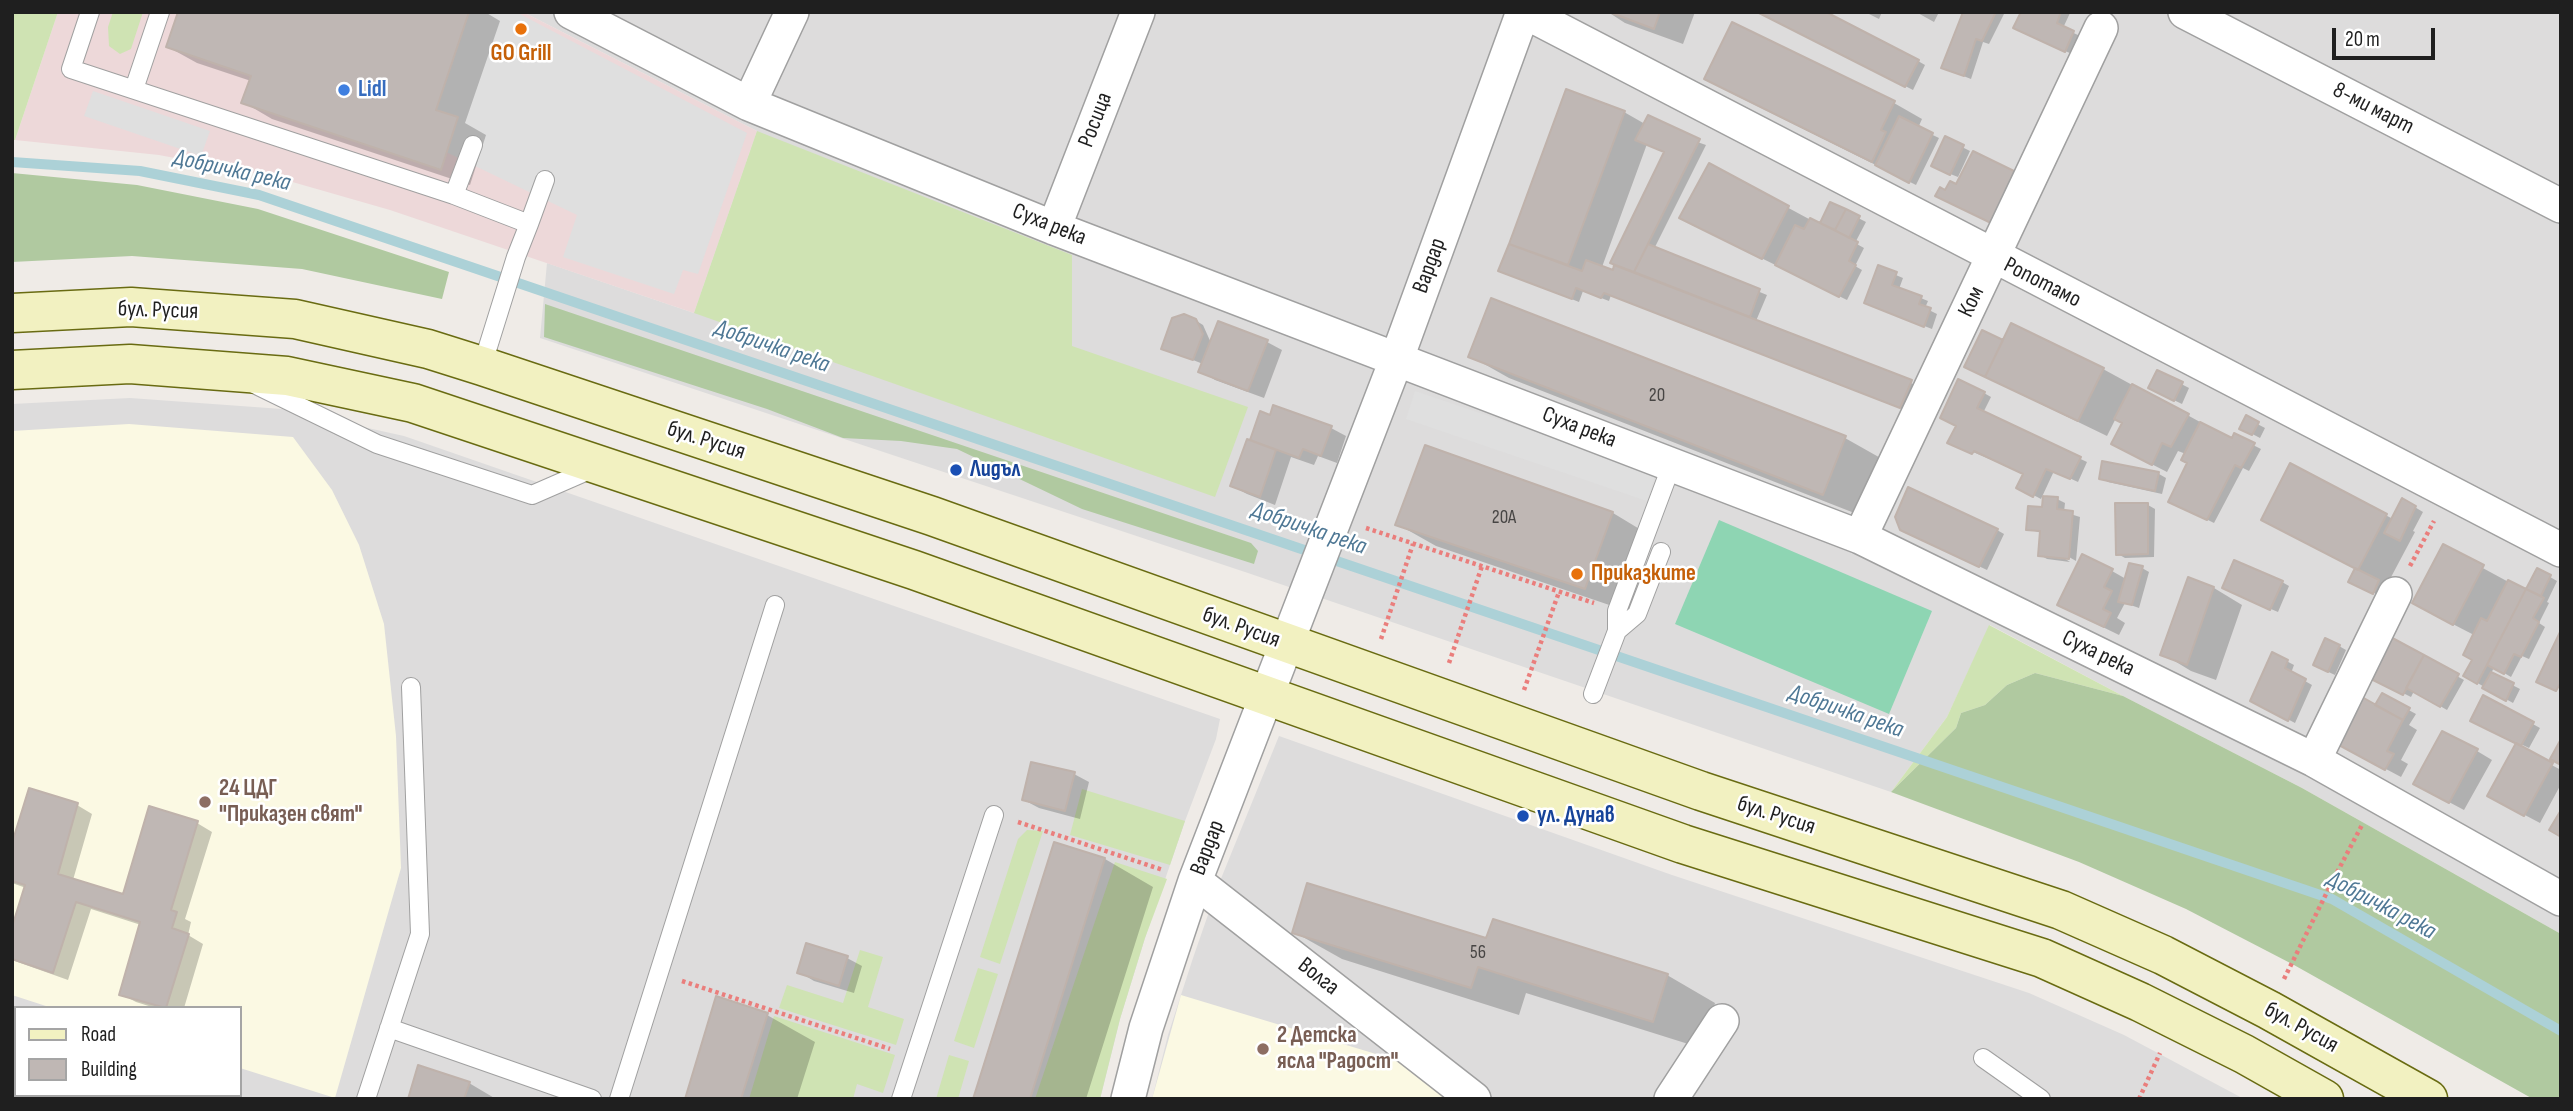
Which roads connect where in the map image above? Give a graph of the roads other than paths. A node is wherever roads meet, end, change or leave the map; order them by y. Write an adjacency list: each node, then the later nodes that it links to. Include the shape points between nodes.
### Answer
1 (90, 12): 9 (lane, via 71,69)
2 (160, 12): 9 (lane)
3 (571, 12): 10 (street, Суха река)
4 (792, 12): 10 (street)
5 (1138, 12): 16 (street, Росица)
6 (1524, 12): 17 (street, Ропотамо); 19 (street, Вардар)
7 (2185, 12): 14 (street, 8-ми март)
8 (2101, 28): 17 (street, Ком)
9 (134, 89): 13 (lane)
10 (748, 104): 16 (street, Суха река)
11 (473, 145): 13 (lane)
12 (545, 180): 15 (lane)
13 (454, 195): 15 (lane)
14 (2561, 206)
15 (529, 224): 20 (lane)
16 (1054, 228): 19 (street, Суха река)
17 (1993, 257): 25 (street, Ком); 26 (street, Ропотамо)
18 (12, 313): 20 (main road, бул. Русия, via 131,307 295,319)
19 (1397, 358): 23 (street, Суха река); 31 (street, Вардар)
20 (482, 366): 31 (main road, бул. Русия, via 932,516)
21 (12, 370): 22 (main road, via 130,364)
22 (229, 372): 24 (main road, via 287,376 413,403); 24 (lane, via 377,444 532,495)
23 (1672, 464): 25 (street, Суха река); 30 (lane, via 1617,611)
24 (599, 466): 34 (main road, via 914,570)
25 (1860, 537): 35 (street, Суха река)
26 (2561, 550)
27 (1661, 552): 30 (lane, via 1637,614)
28 (2395, 594): 35 (street)
29 (775, 605): 44 (lane)
30 (1617, 631): 33 (lane)
31 (1288, 644): 34 (street, Вардар); 51 (main road, бул. Русия, via 1701,791 2061,910 2163,955)
32 (411, 687): 40 (lane, via 421,934)
33 (1593, 694)
34 (1266, 696): 37 (street, Вардар); 50 (main road, via 1683,844 2042,958 2244,1054)
35 (2314, 760): 38 (street, Суха река)
36 (994, 815): 45 (lane)
37 (1195, 881): 46 (street, Вардар, via 1146,1028); 47 (street, Волга)
38 (2561, 900)
39 (1722, 1021): 48 (street)
40 (389, 1028): 42 (lane); 43 (lane)
41 (1983, 1058): 49 (lane)
42 (366, 1099)
43 (592, 1099)
44 (619, 1099)
45 (901, 1099)
46 (1128, 1099)
47 (1474, 1099)
48 (1671, 1099)
49 (2041, 1099)
50 (2324, 1099)
51 (2428, 1099)

